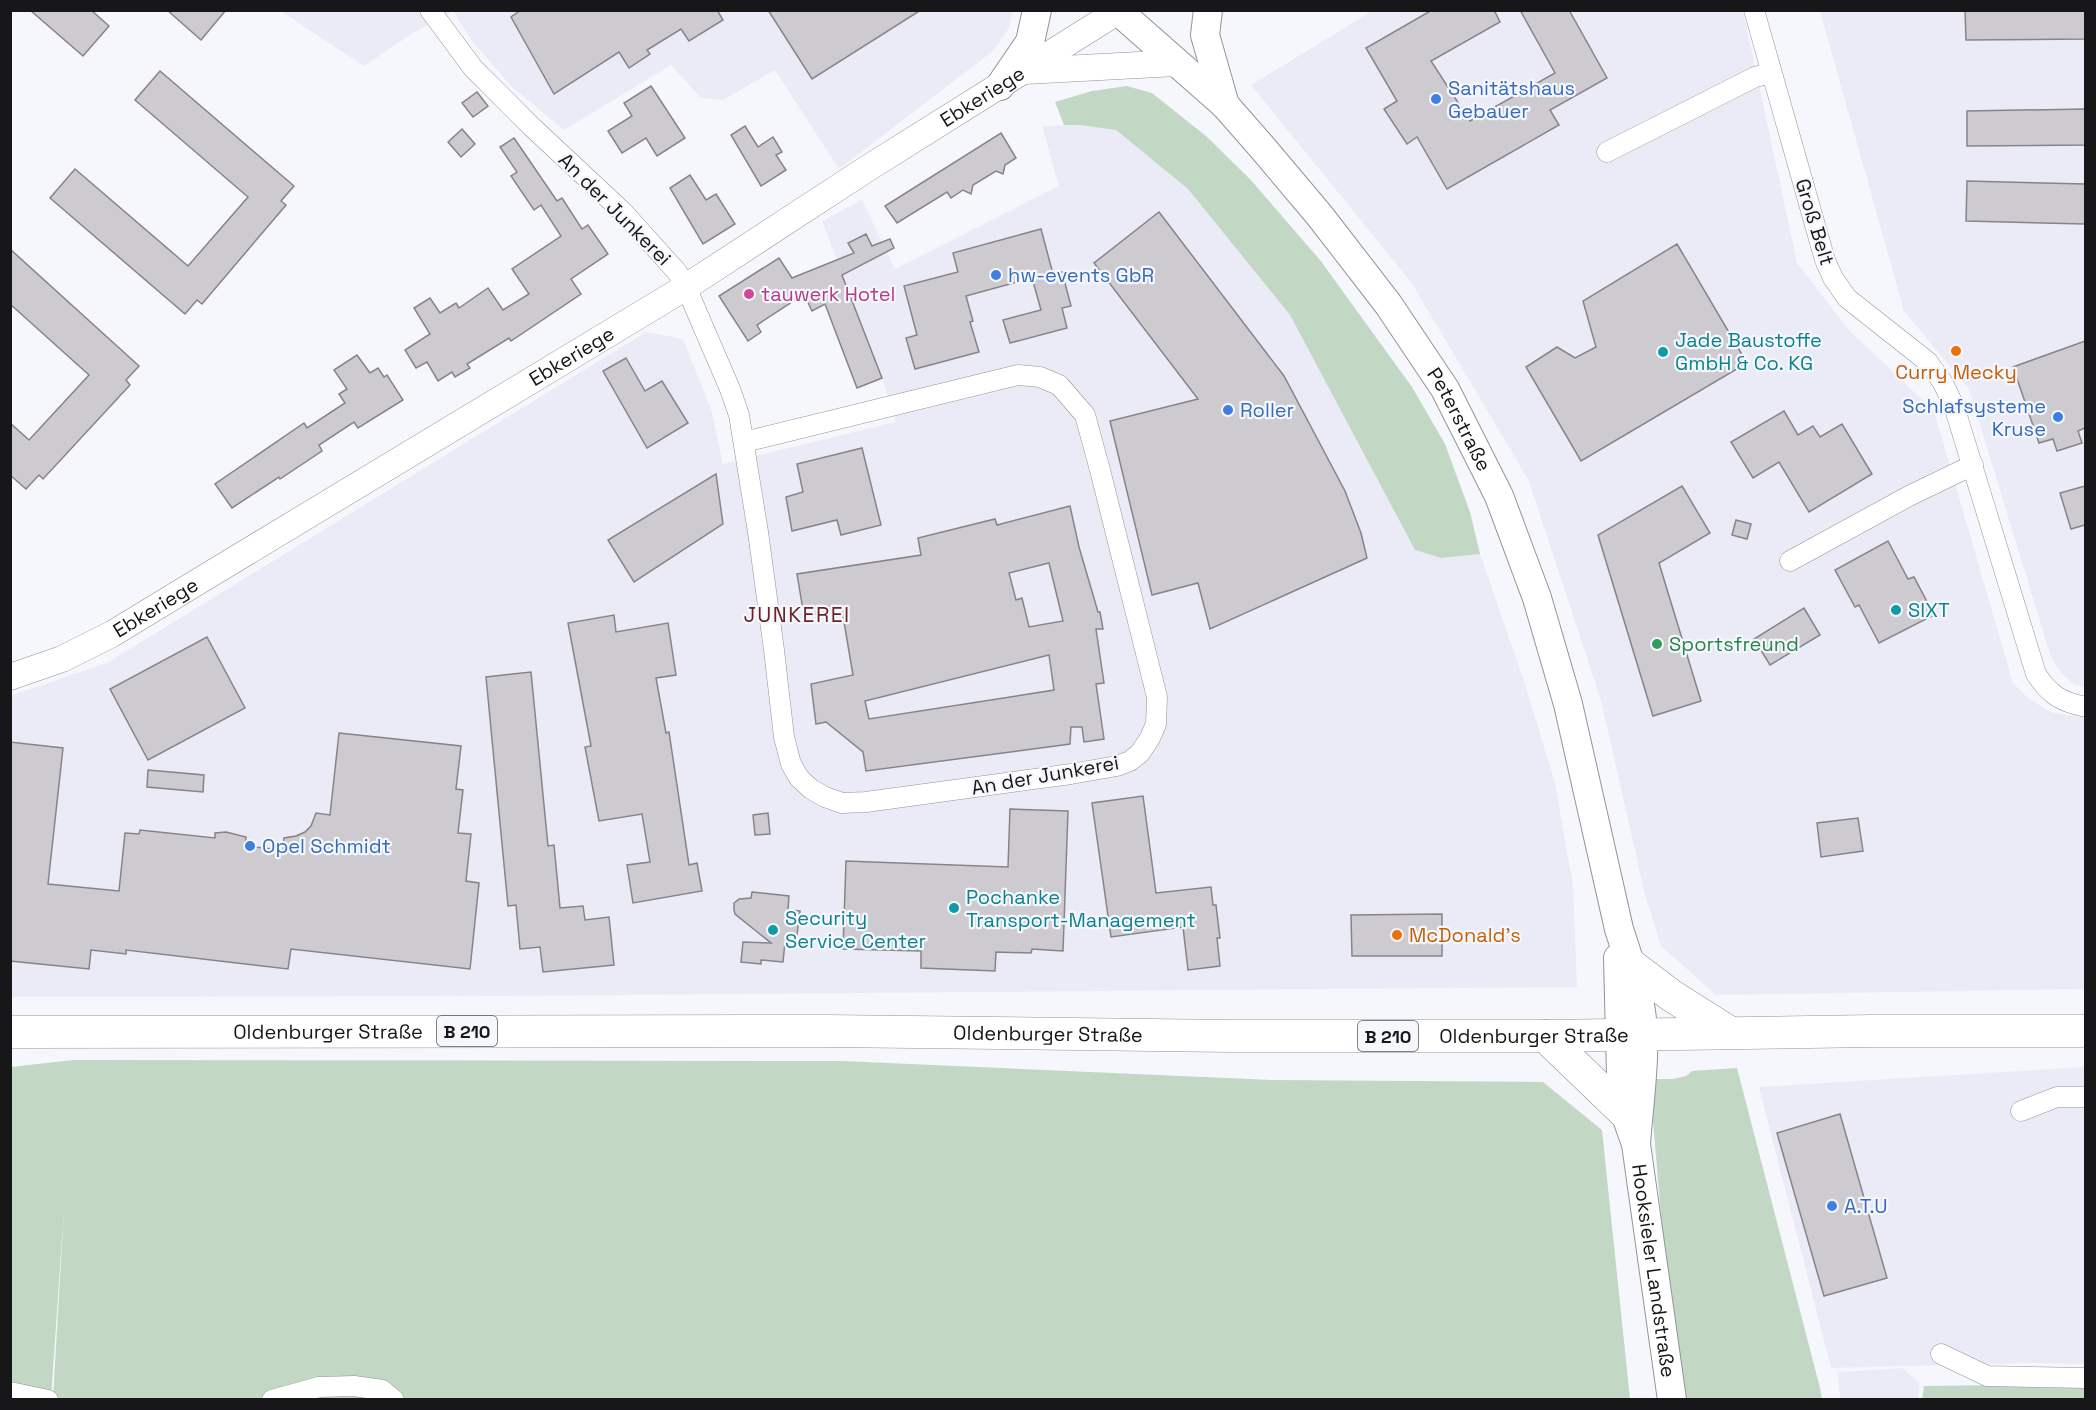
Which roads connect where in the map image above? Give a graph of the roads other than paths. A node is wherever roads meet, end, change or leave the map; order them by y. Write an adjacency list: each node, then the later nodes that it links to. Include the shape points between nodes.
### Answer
1 (430, 10): 11 (street, An der Junkerei, via 473,68 623,212)
2 (1037, 10): 8 (main road, via 1030,42)
3 (1208, 10): 9 (main road, via 1205,35)
4 (1754, 10): 7 (street, Groß Belt)
5 (1118, 11): 6 (main road, Peterstraße); 8 (street, Ebkeriege)
6 (1177, 63): 8 (street); 9 (main road, Peterstraße)
7 (1771, 73): 10 (street, via 1755,77); 13 (street, Groß Belt, via 1833,278 1848,298 1928,362 1954,406)
8 (1011, 79): 11 (street, Ebkeriege)
9 (1225, 105): 17 (main road, Peterstraße, via 1320,216 1388,304 1444,389 1499,496 1537,598 1568,704)
10 (1607, 152)
11 (686, 287): 12 (street, An der Junkerei, via 730,389); 15 (street, Ebkeriege, via 112,634 62,659)
12 (744, 442): 12 (street, An der Junkerei, via 784,737 791,764 811,789 842,803 866,802 1117,766 1140,753 1156,724 1157,697 1084,415 1059,385 1040,376 1018,375)
13 (1973, 465): 14 (street); 16 (street, Groß Belt, via 2036,674 2051,694)
14 (1790, 561)
15 (10, 677)
16 (2085, 707)
17 (1619, 929): 18 (main road, Peterstraße); 22 (main road, Peterstraße, via 1618,994)
18 (1631, 965): 21 (main road); 22 (main road, Peterstraße, via 1641,1006)
19 (2085, 1031): 21 (main road, Oldenburger Straße / B 210)
20 (10, 1032): 23 (main road, Oldenburger Straße / B 210, via 827,1031)
21 (1729, 1032): 22 (main road, Oldenburger Straße / B 210)
22 (1631, 1034): 23 (main road, Oldenburger Straße / B 210); 26 (main road, Hooksieler Landstraße, via 1621,1074); 27 (main road, Hooksieler Landstraße)
23 (1545, 1036): 26 (main road)
24 (2085, 1097): 25 (street, via 2057,1097)
25 (2021, 1112)
26 (1625, 1113): 27 (main road, Hooksieler Landstraße)
27 (1636, 1144): 34 (main road, Hooksieler Landstraße)
28 (1941, 1354): 29 (street, via 1987,1376)
29 (2085, 1378)
30 (10, 1392): 31 (street)
31 (48, 1400)
32 (272, 1400): 33 (street, via 319,1387 354,1386 382,1390)
33 (394, 1400)
34 (1672, 1400)

